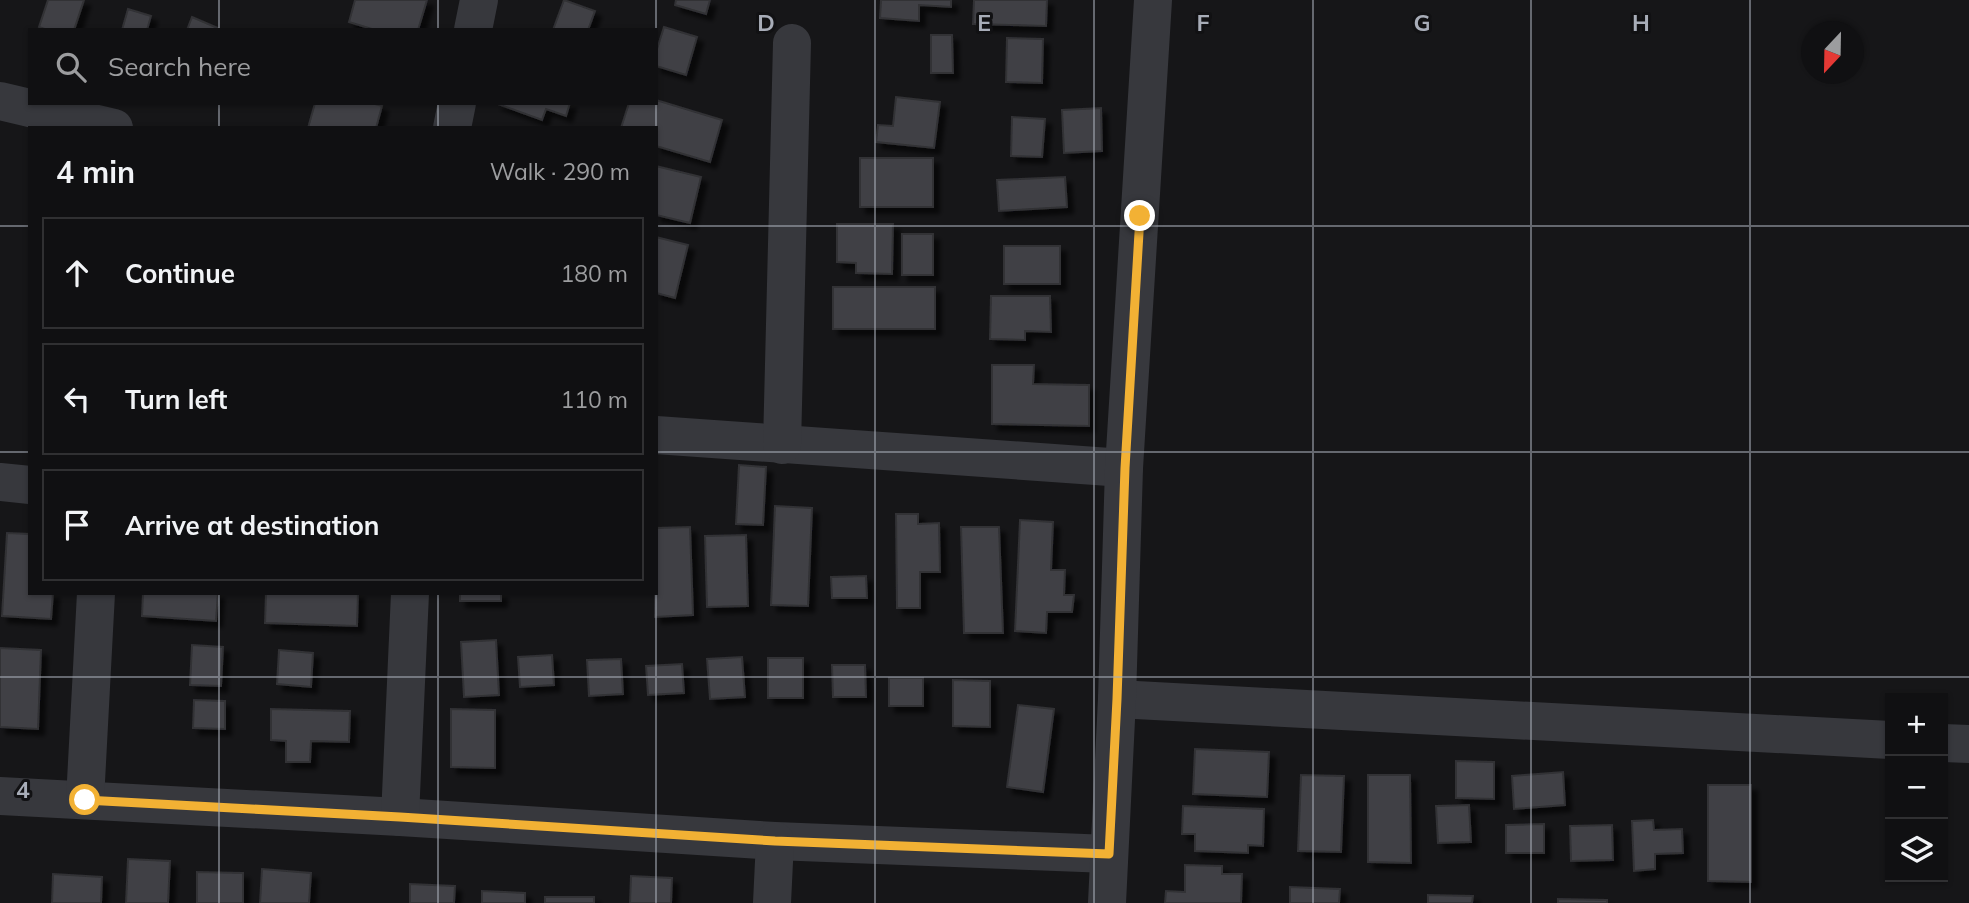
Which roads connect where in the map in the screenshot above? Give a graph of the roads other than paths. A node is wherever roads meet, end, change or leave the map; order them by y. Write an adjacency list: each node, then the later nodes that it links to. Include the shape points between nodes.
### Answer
1 (479, 0): 3 (street)
2 (1153, 0): 11 (street)
3 (473, 28)
4 (792, 43): 10 (street)
5 (0, 101): 7 (street)
6 (457, 105): 8 (street)
7 (106, 126)
8 (452, 126)
9 (658, 436): 10 (street)
10 (782, 445): 11 (street)
11 (1125, 468): 16 (street)
12 (0, 482): 13 (street)
13 (28, 485)
14 (96, 595): 21 (street)
15 (410, 595): 22 (street)
16 (1117, 699): 17 (street); 24 (street)
17 (1885, 740)
18 (1948, 743): 19 (street)
19 (1969, 744)
20 (0, 796): 21 (street)
21 (85, 800): 22 (street)
22 (400, 817): 23 (street)
23 (775, 841): 24 (street); 25 (street)
24 (1109, 854): 26 (street)
25 (772, 903)
26 (1107, 903)

